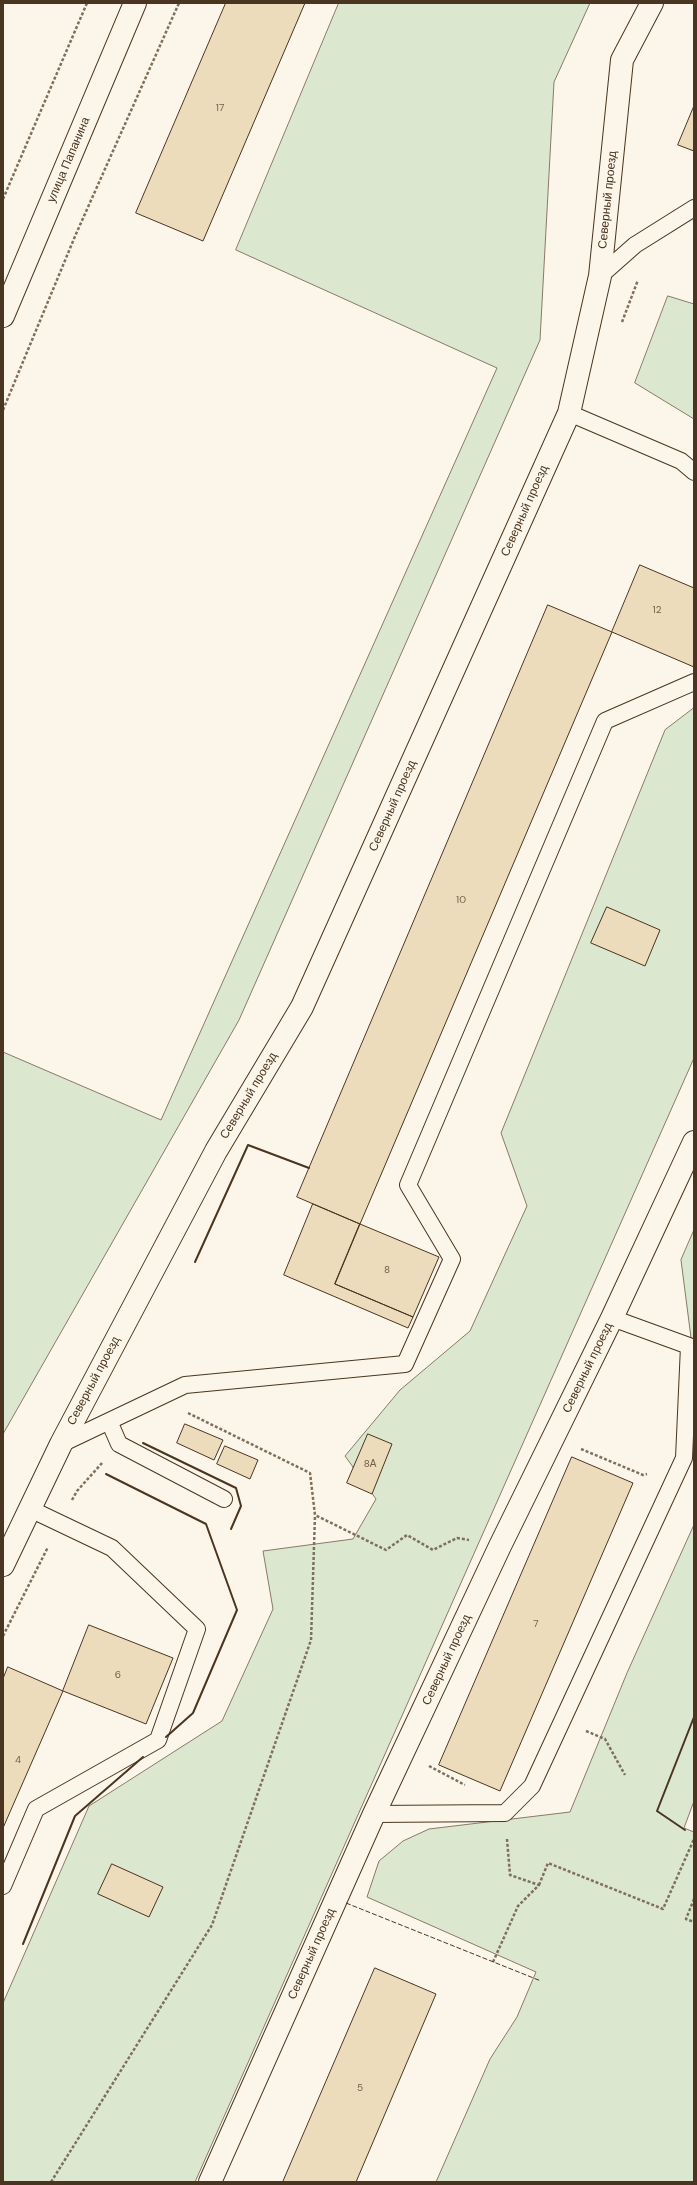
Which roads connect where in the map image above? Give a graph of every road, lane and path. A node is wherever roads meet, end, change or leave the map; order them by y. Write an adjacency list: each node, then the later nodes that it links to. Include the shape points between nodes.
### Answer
1 (87, 3): 5 (path)
2 (135, 3): 8 (street, улица Папанина)
3 (179, 3): 9 (path, via 76,234)
4 (652, 3): 7 (street, Северный проезд, via 622,60)
5 (3, 199)
6 (694, 208): 7 (lane, via 635,245)
7 (600, 276): 10 (street, Северный проезд)
8 (3, 316)
9 (3, 410)
10 (569, 413): 11 (lane, via 681,461); 17 (street, Северный проезд, via 302,1007 216,1151)
11 (694, 472)
12 (694, 682): 16 (lane, via 605,721 414,1170 408,1185 452,1259 405,1364 185,1385)
13 (694, 1142): 14 (street, Северный проезд)
14 (612, 1318): 19 (lane, via 689,1346); 30 (street, Северный проезд, via 500,1546)
15 (182, 1410): 22 (path, via 310,1472)
16 (109, 1421): 17 (lane); 20 (lane, via 119,1444)
17 (61, 1444): 21 (street, Северный проезд)
18 (580, 1449): 19 (path, via 642,1475)
19 (684, 1458): 29 (lane, via 532,1786)
20 (224, 1499)
21 (28, 1508): 24 (street, Северный проезд); 33 (lane, via 112,1548 197,1629 158,1740 36,1809)
22 (315, 1515): 23 (path, via 386,1550 407,1534 432,1550 457,1538); 37 (path, via 311,1640 212,1925)
23 (471, 1540)
24 (3, 1565)
25 (590, 1733): 27 (path, via 605,1739)
26 (431, 1758): 28 (path, via 428,1765)
27 (624, 1775)
28 (466, 1786)
29 (505, 1813): 30 (lane); 32 (path, via 510,1875)
30 (374, 1814): 38 (street, Северный проезд)
31 (694, 1839): 32 (path, via 663,1909 548,1863)
32 (539, 1885): 36 (path, via 518,1906)
33 (3, 1886)
34 (694, 1899): 35 (path, via 686,1919)
35 (694, 1922)
36 (493, 1962)
37 (51, 2182)
38 (210, 2182)

